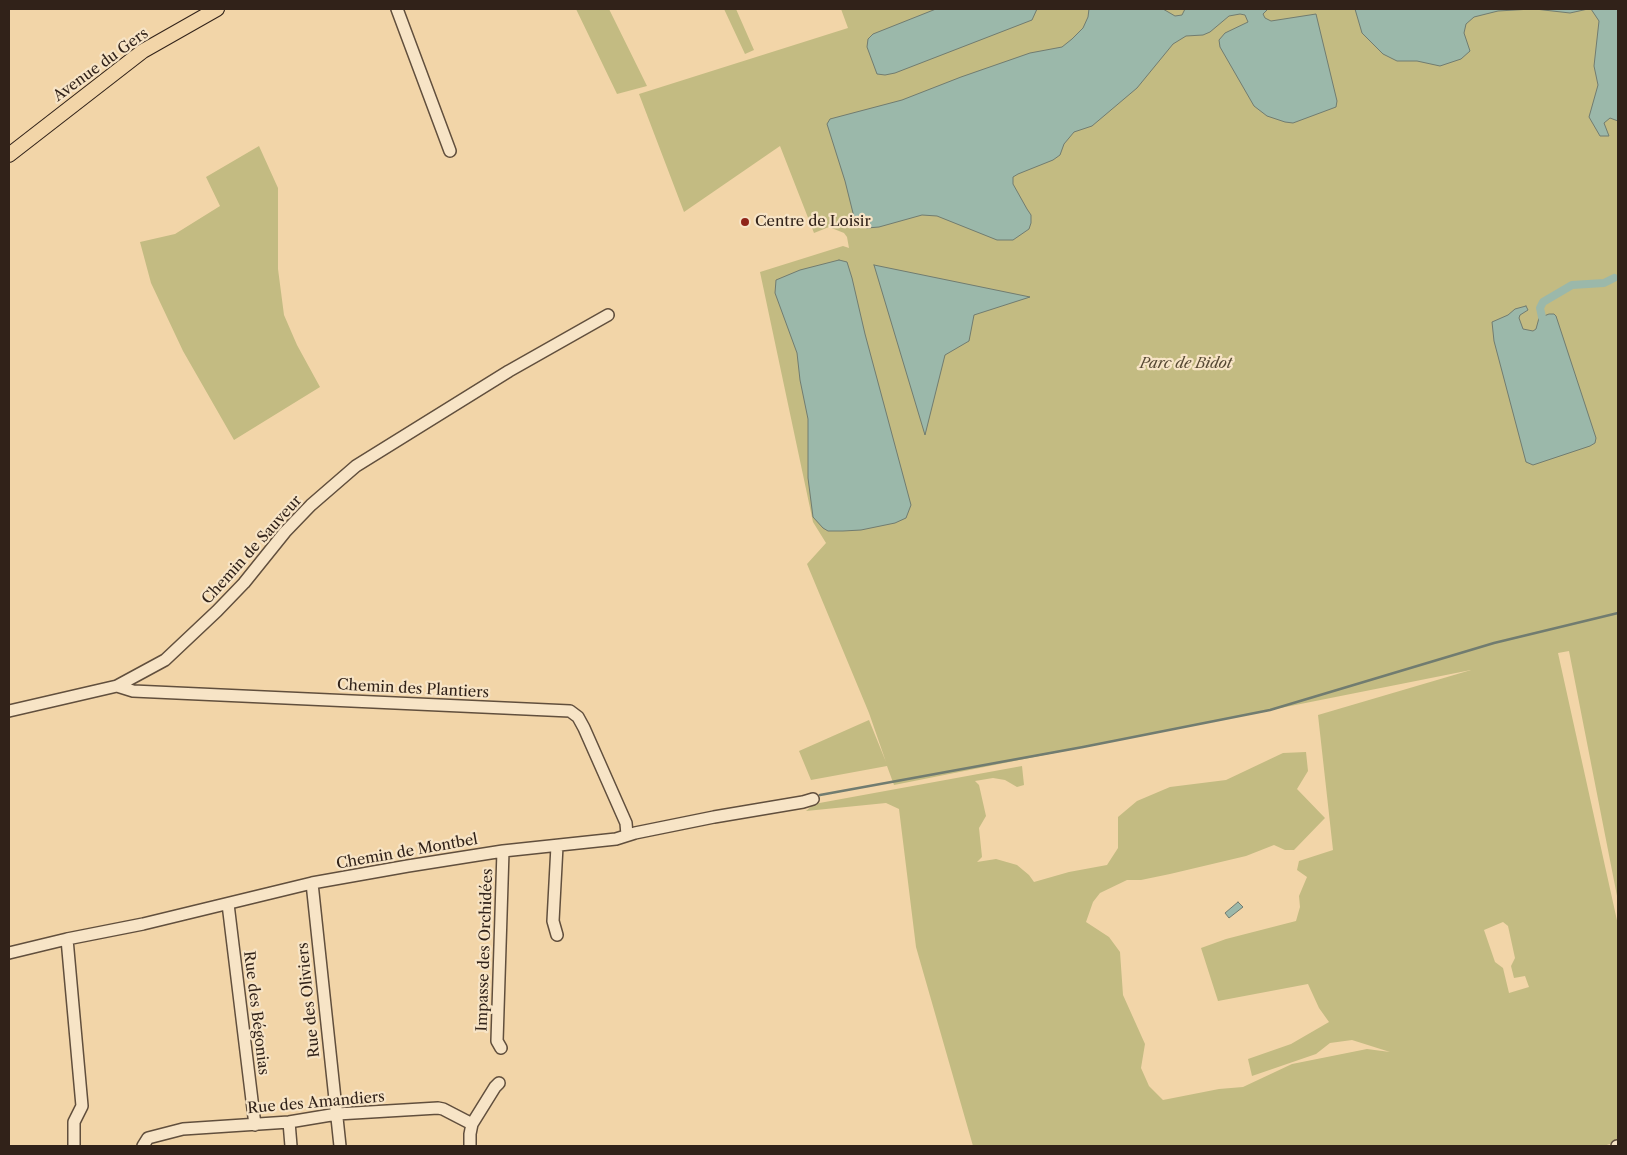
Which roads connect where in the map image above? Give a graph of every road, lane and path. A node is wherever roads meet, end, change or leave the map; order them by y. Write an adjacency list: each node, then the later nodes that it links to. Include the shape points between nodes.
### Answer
1 (217, 9): 4 (main road, Avenue du Gers, via 143,51)
2 (398, 9): 3 (street)
3 (450, 151)
4 (9, 155)
5 (608, 315): 6 (street, Chemin de Sauveur, via 509,371 356,466 311,505 217,612 165,660)
6 (117, 686): 7 (street, Chemin de Sauveur); 9 (street, Chemin des Plantiers, via 133,691 570,711 584,728 626,824)
7 (9, 711)
8 (813, 799): 9 (street, Chemin de Montbel)
9 (627, 835): 10 (street, Chemin de Montbel)
10 (557, 846): 11 (street, Chemin de Montbel); 14 (street, via 553,921)
11 (503, 851): 12 (street, Chemin de Montbel); 17 (street, Impasse des Orchidées, via 497,1041)
12 (312, 883): 13 (street, Chemin de Montbel); 19 (street, Rue des Oliviers)
13 (228, 904): 15 (street, Chemin de Montbel); 22 (street, Rue des Bégonias)
14 (557, 935)
15 (67, 939): 16 (street, Chemin de Montbel); 23 (street, via 82,1106 74,1122)
16 (9, 953)
17 (501, 1048)
18 (499, 1083): 21 (street)
19 (337, 1114): 20 (street, Rue des Amandiers); 21 (street, Rue des Amandiers, via 438,1108); 26 (street, Rue des Oliviers)
20 (289, 1122): 22 (street, Rue des Amandiers); 25 (street)
21 (472, 1124): 27 (street)
22 (255, 1125): 24 (street, Rue des Amandiers, via 182,1129 148,1138)
23 (74, 1146)
24 (143, 1146)
25 (291, 1146)
26 (340, 1146)
27 (470, 1146)

